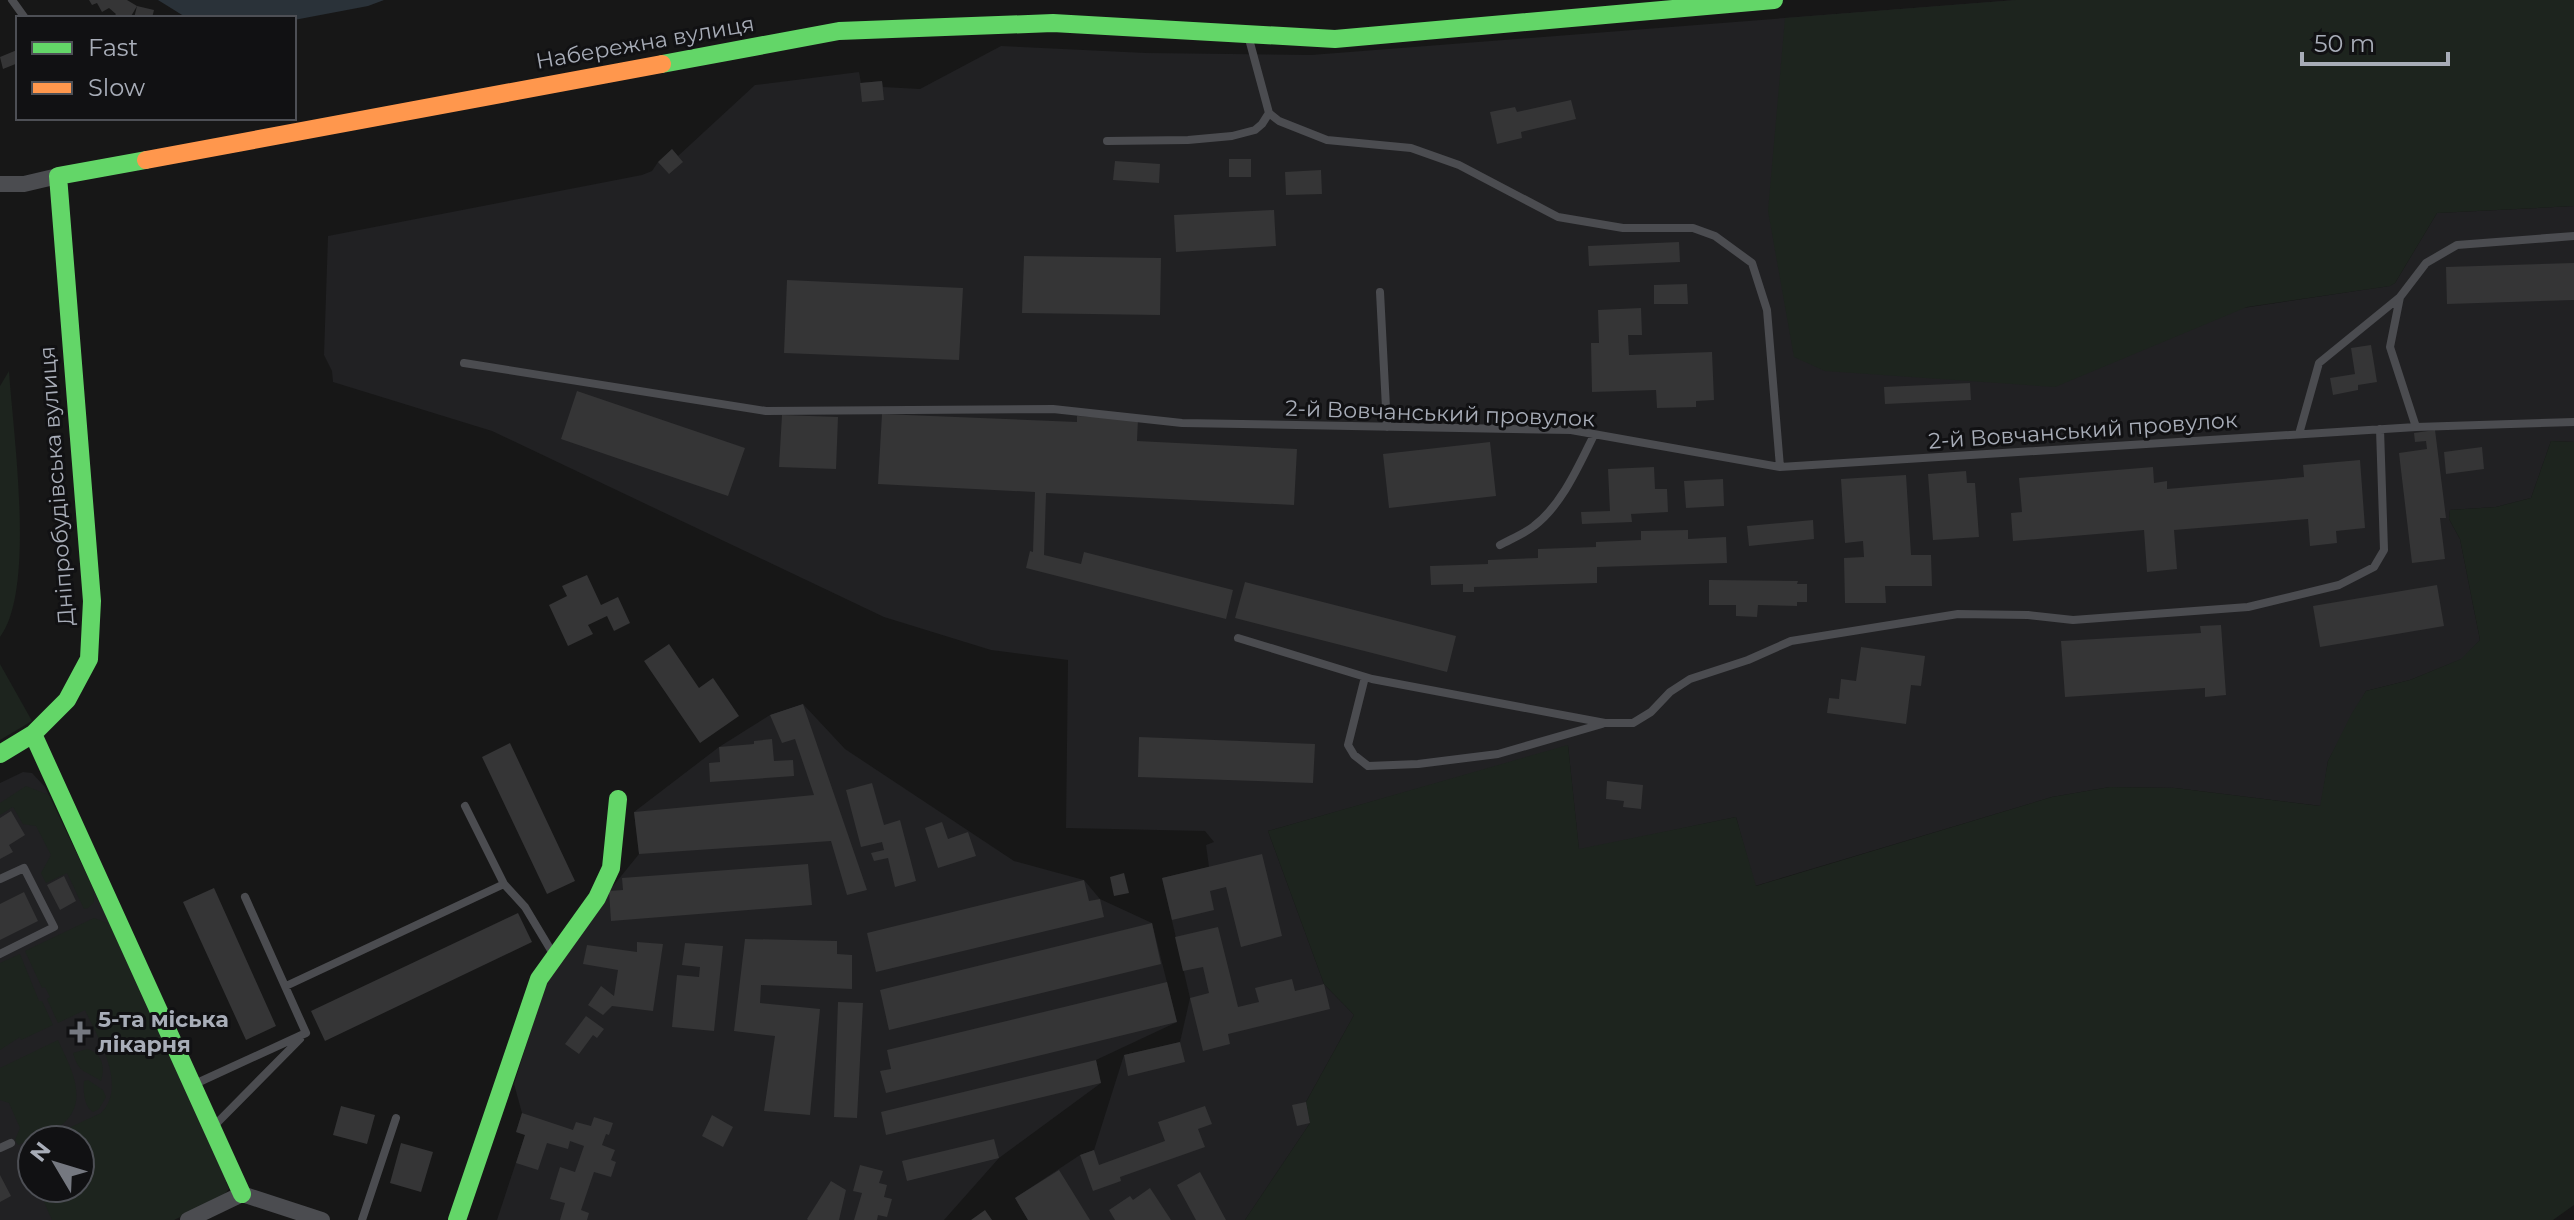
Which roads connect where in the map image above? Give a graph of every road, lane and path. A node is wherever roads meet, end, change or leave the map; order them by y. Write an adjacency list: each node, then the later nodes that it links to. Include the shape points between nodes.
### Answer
1 (1774, 0): 2 (street, Набережна вулиця, via 1335,39)
2 (1248, 34): 3 (lane); 5 (street, Набережна вулиця, via 1053,23 839,31)
3 (1269, 113): 4 (lane, via 1255,130 1232,136); 17 (lane, via 1327,140 1411,148 1558,217 1623,228 1693,228 1715,236 1752,263 1767,310)
4 (1107, 141)
5 (58, 176): 6 (street); 22 (street, Дніпробудівська вулиця, via 92,601 89,659 67,700)
6 (0, 184)
7 (2574, 236): 9 (lane, via 2457,245 2426,263)
8 (1380, 292): 12 (lane)
9 (2400, 297): 13 (lane, via 2390,347); 15 (lane, via 2319,363)
10 (464, 363): 12 (lane, 2-й Вовчанський провулок, via 766,411 1053,409 1182,423)
11 (2574, 422): 13 (lane, 2-й Вовчанський провулок)
12 (1387, 427): 16 (lane, 2-й Вовчанський провулок, via 1571,430)
13 (2416, 427): 14 (lane, 2-й Вовчанський провулок)
14 (2380, 429): 15 (lane, 2-й Вовчанський провулок); 21 (lane, via 2384,550 2374,567 2339,585 2248,607 2073,620 1958,614 1791,641 1690,679 1633,723)
15 (2299, 434): 17 (lane, 2-й Вовчанський провулок)
16 (1594, 435): 17 (lane, 2-й Вовчанський провулок); 18 (lane, via 1551,509 1535,526)
17 (1780, 467)
18 (1500, 545)
19 (1238, 638): 20 (lane)
20 (1365, 677): 21 (lane); 21 (lane, via 1348,745 1368,766 1498,754)
21 (1605, 723)
22 (33, 734): 23 (street, Дніпробудівська вулиця); 33 (street)
23 (0, 754)
24 (618, 799): 29 (street, via 611,866 590,909)
25 (465, 806): 27 (lane)
26 (0, 879): 30 (lane, via 24,868 54,927)
27 (504, 884): 29 (lane); 31 (lane)
28 (245, 897): 31 (lane)
29 (553, 953): 42 (street, via 539,979)
30 (0, 954)
31 (286, 986): 32 (lane)
32 (306, 1033): 33 (lane); 35 (lane)
33 (193, 1085): 35 (street)
34 (396, 1118): 41 (lane)
35 (212, 1128): 38 (street)
36 (11, 1143): 37 (lane)
37 (0, 1148)
38 (242, 1194): 39 (street); 40 (street)
39 (188, 1220)
40 (322, 1220)
41 (362, 1220)
42 (457, 1220)

